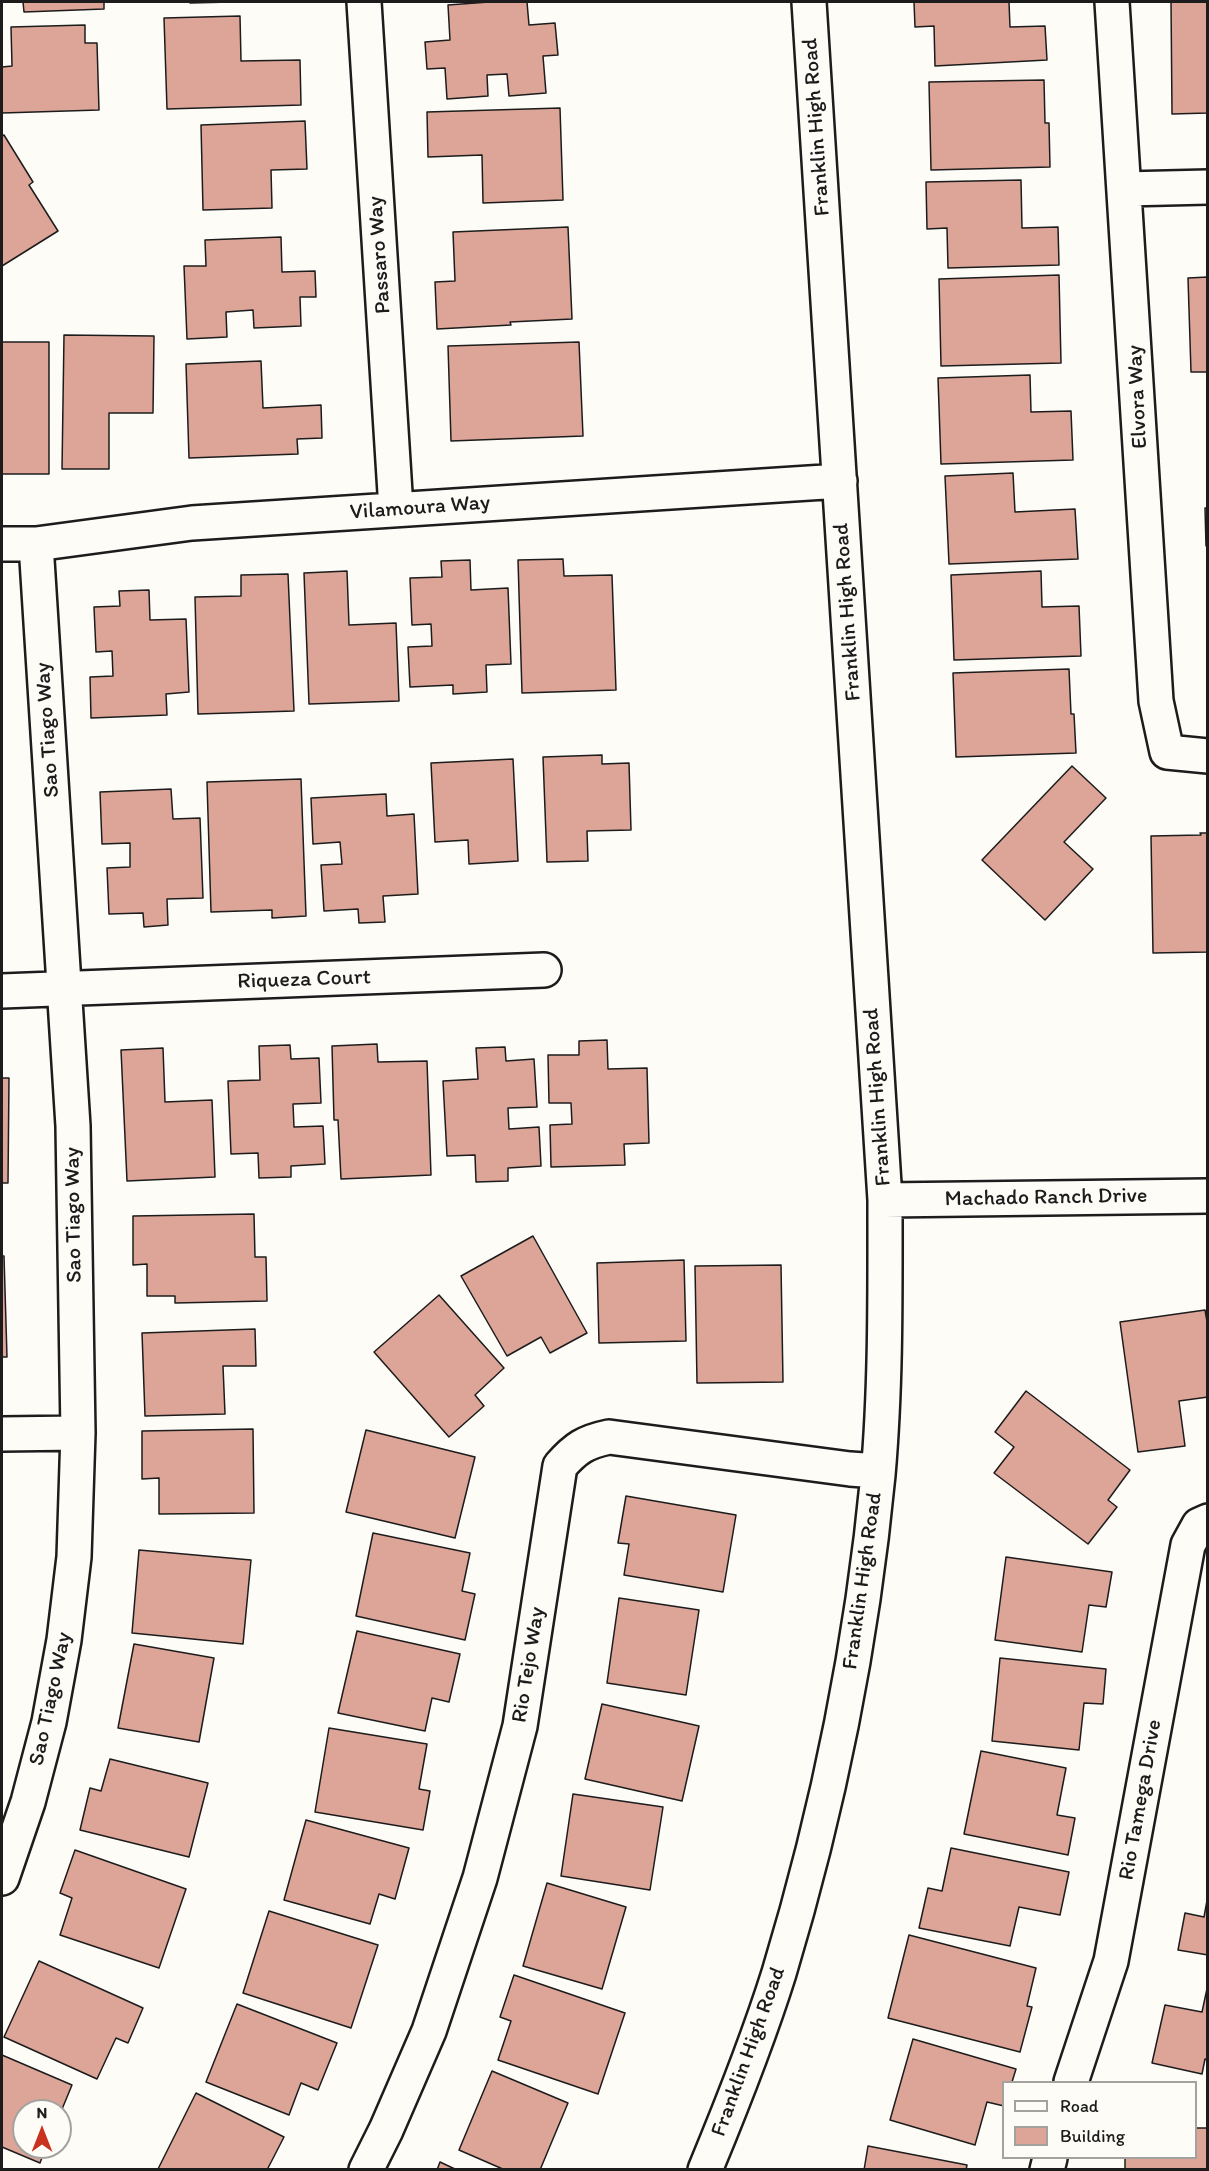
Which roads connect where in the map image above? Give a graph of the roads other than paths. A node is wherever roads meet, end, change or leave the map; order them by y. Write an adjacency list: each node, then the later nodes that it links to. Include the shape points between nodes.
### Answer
1 (364, 2): 7 (street, Passaro Way)
2 (809, 2): 6 (street, Franklin High Road)
3 (1112, 2): 5 (street, Elvora Way)
4 (1208, 187): 5 (street)
5 (1125, 189): 10 (street, Elvora Way, via 1156,701 1167,752)
6 (840, 481): 7 (street, Vilamoura Way); 15 (street, Franklin High Road)
7 (396, 509): 9 (street, Vilamoura Way, via 192,523)
8 (2, 544): 9 (street, Vilamoura Way)
9 (36, 544): 12 (street, Sao Tiago Way)
10 (1208, 756)
11 (544, 970): 12 (street, Riqueza Court)
12 (64, 990): 13 (street, Riqueza Court); 16 (street, Sao Tiago Way, via 73,1126)
13 (2, 991)
14 (1208, 1196): 15 (street, Machado Ranch Drive)
15 (885, 1200): 18 (street, Franklin High Road, via 886,1309)
16 (78, 1433): 17 (street); 20 (street, Sao Tiago Way, via 74,1557 64,1640 49,1722)
17 (2, 1434)
18 (878, 1471): 22 (street, Rio Tejo Way, via 609,1437 587,1442 560,1466 520,1726 483,1867 429,2031); 23 (street, Franklin High Road, via 847,1698 810,1865 741,2084)
19 (1208, 1521): 21 (street, Rio Tamega Drive, via 1199,1525 1188,1545 1111,1961)
20 (2, 1878)
21 (1071, 2081)
22 (366, 2169)
23 (705, 2169)

